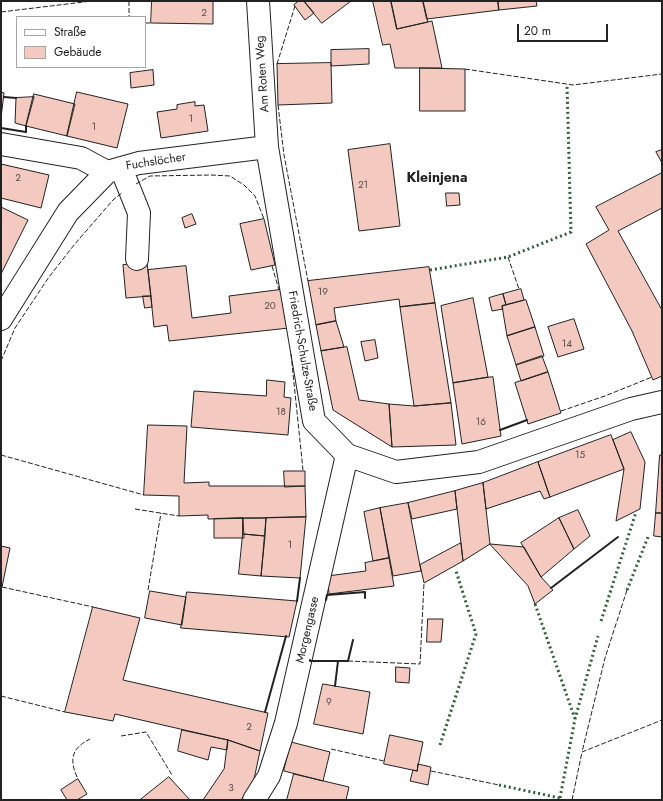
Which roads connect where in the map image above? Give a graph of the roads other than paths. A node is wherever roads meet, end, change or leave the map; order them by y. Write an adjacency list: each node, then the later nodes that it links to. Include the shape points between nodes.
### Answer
1 (261, 3): 3 (street, Am Roten Weg)
2 (1, 144): 4 (street, via 81,158)
3 (267, 147): 4 (street, Fuchslöcher, via 139,163); 8 (street, Friedrich-Schulze-Straße, via 314,421)
4 (114, 170): 5 (street, via 139,213); 6 (street, via 68,212)
5 (137, 259)
6 (1, 319)
7 (662, 402): 8 (street, Friedrich-Schulze-Straße, via 631,409 479,462 396,472)
8 (347, 455): 9 (street, Morgengasse, via 286,723 268,776)
9 (254, 800)

